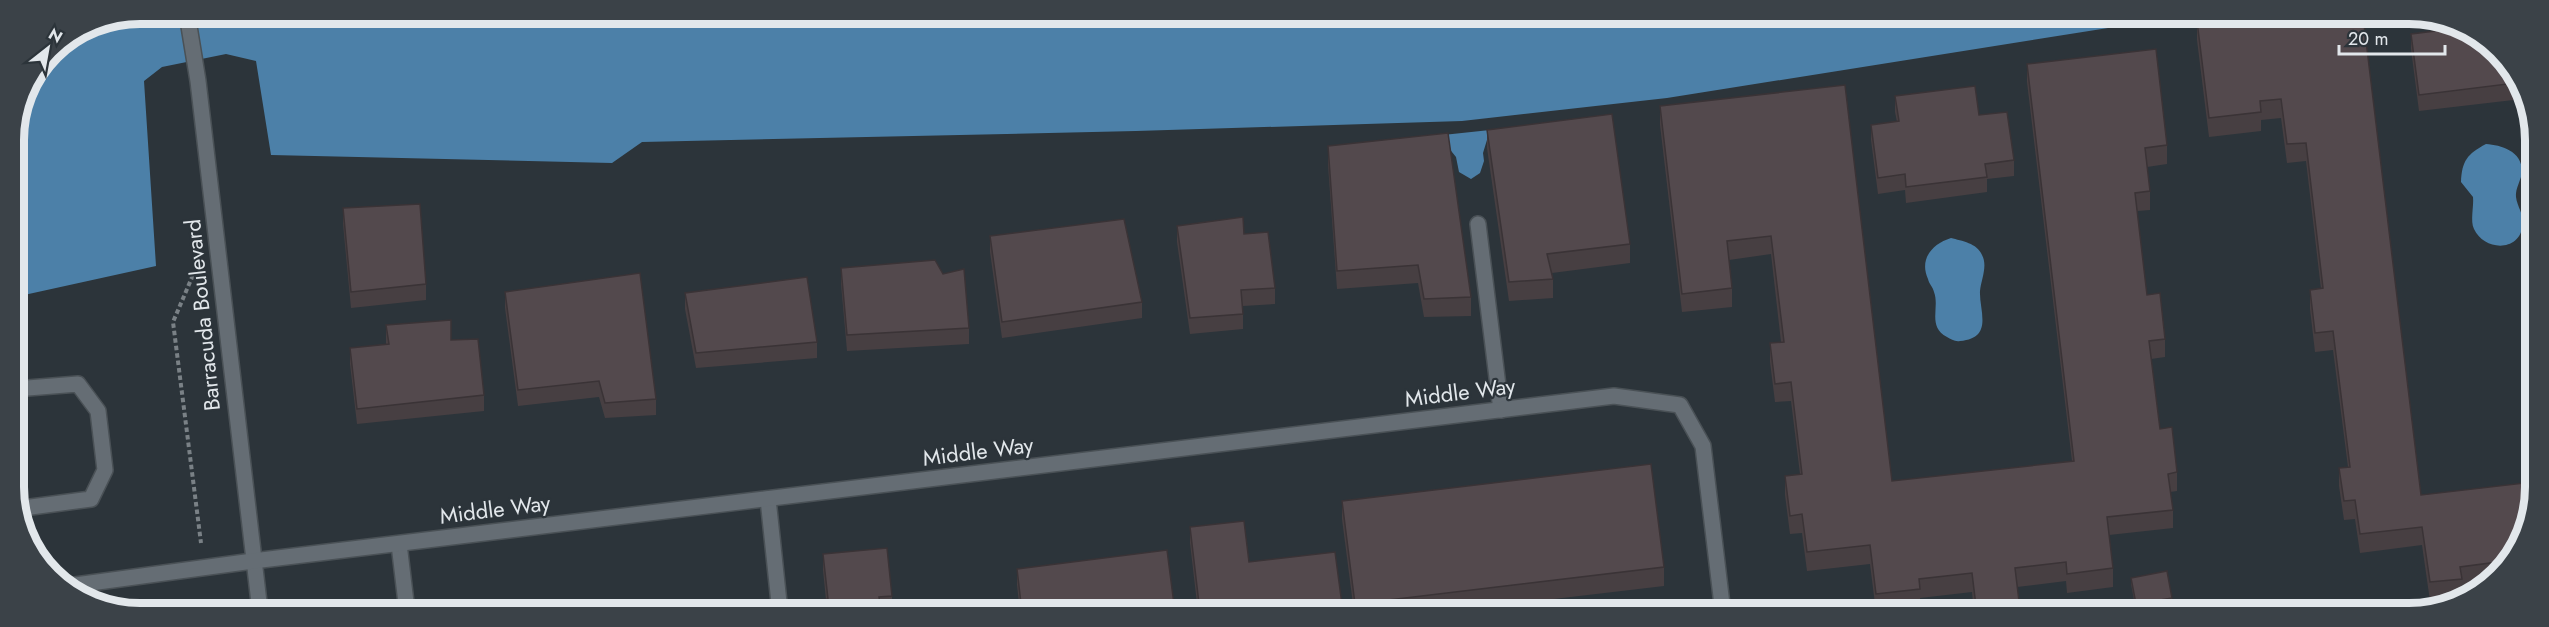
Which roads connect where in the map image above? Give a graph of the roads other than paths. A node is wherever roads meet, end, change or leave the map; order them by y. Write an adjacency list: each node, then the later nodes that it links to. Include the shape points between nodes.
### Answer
1 (189, 24): 8 (street, Barracuda Boulevard)
2 (1478, 224): 4 (street)
3 (24, 388): 6 (street, via 78,384 98,411 105,470 91,499)
4 (1501, 410): 5 (street, Middle Way); 13 (street, Middle Way, via 1614,396 1680,405 1703,446)
5 (768, 499): 7 (street, Middle Way); 12 (street)
6 (26, 508)
7 (399, 544): 8 (street, Middle Way); 11 (street)
8 (253, 561): 9 (street, Middle Way); 10 (street, Barracuda Boulevard)
9 (78, 585)
10 (259, 603)
11 (406, 603)
12 (779, 603)
13 (1722, 603)

